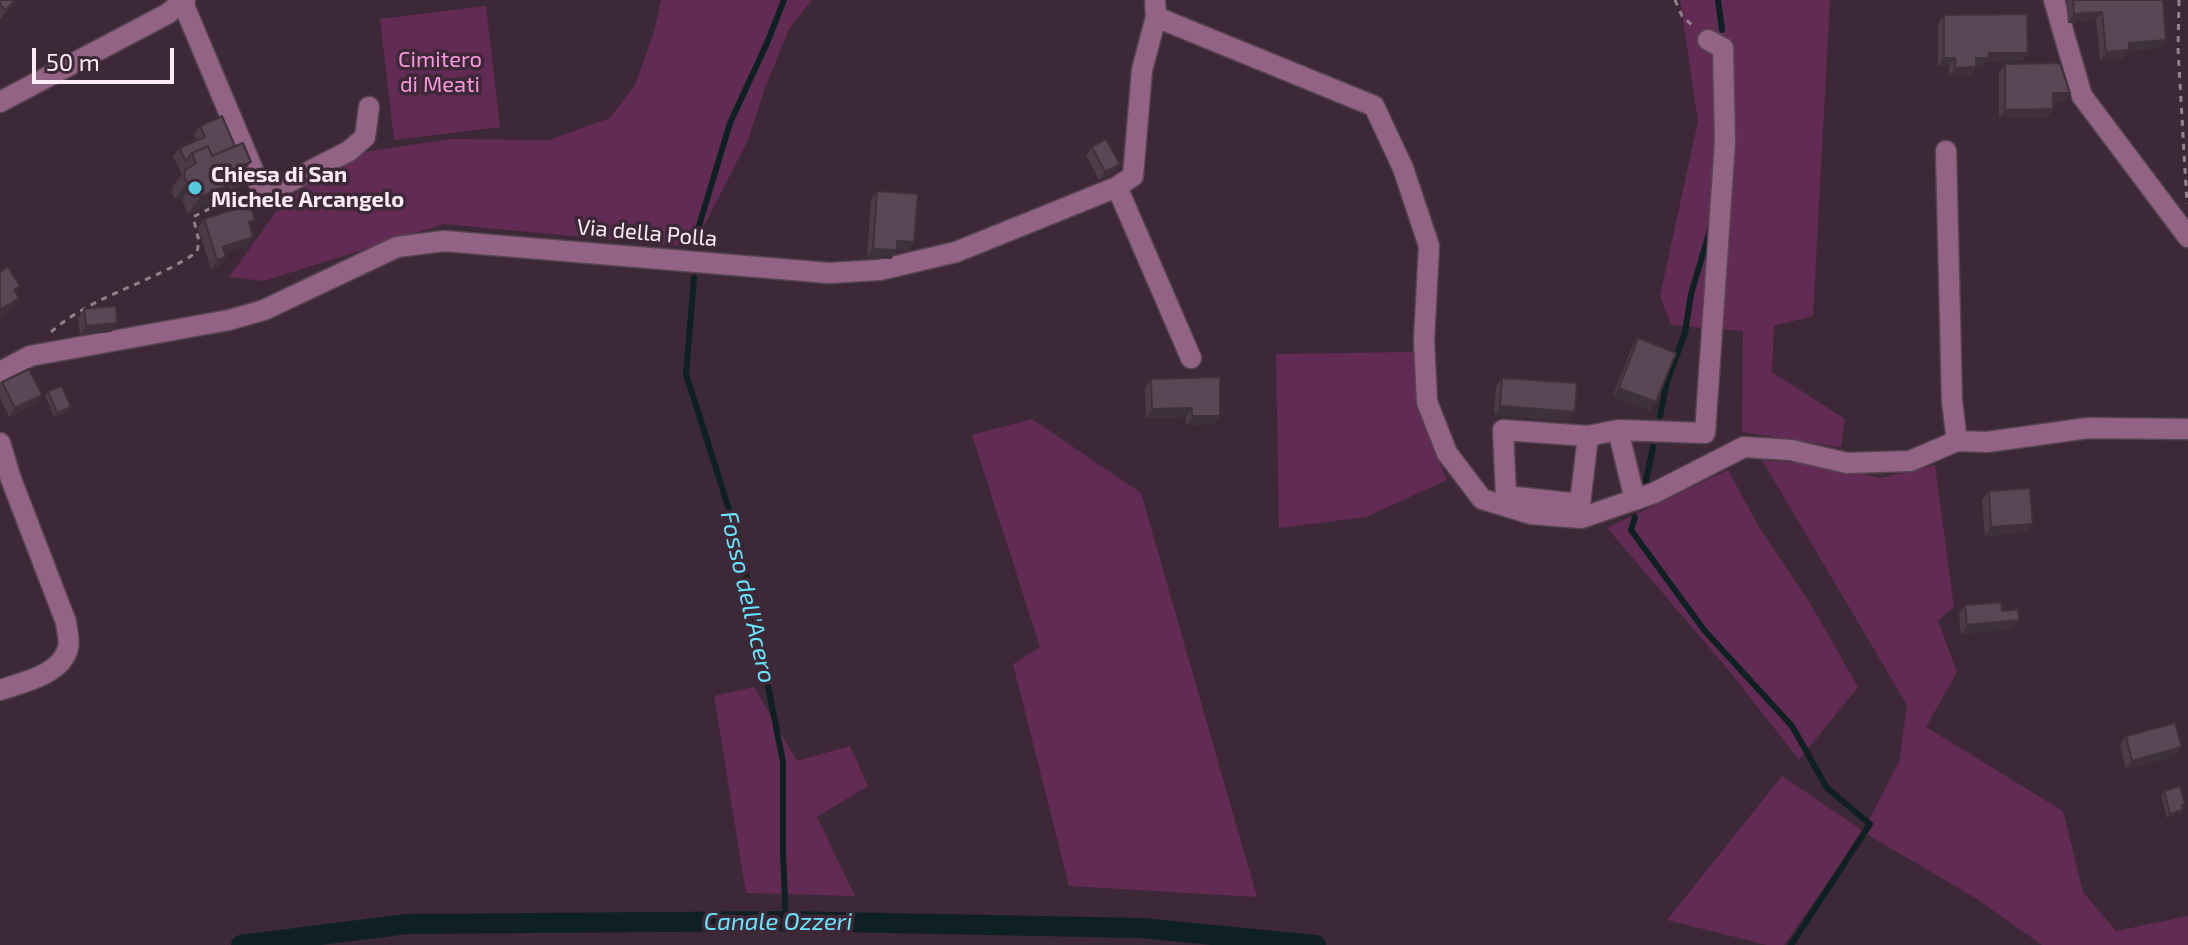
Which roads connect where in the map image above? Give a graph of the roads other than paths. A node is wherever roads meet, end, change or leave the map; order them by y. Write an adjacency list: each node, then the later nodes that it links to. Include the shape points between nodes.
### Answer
1 (2054, 0): 9 (street, via 2082,96)
2 (184, 2): 5 (street); 6 (street, via 259,184 283,185 349,151 365,137)
3 (1156, 8): 8 (street, via 1142,70 1133,176); 17 (street, via 1374,106 1403,168 1429,246 1427,402 1447,453 1482,499 1531,514 1581,518)
4 (1708, 40): 13 (street, via 1723,48 1725,142 1705,433)
5 (0, 102)
6 (369, 107)
7 (1946, 151): 15 (street)
8 (1117, 187): 10 (street); 11 (street, Via della Polla, via 956,252 880,270 829,273 444,241 397,247 264,310 30,356)
9 (2187, 233)
10 (1191, 358)
11 (0, 372)
12 (2188, 429): 15 (street, via 2088,428)
13 (1618, 430): 14 (street); 17 (street)
14 (1588, 436): 14 (street, via 1580,504 1506,496 1503,430)
15 (1957, 441): 17 (street, via 1910,461 1847,463 1791,450 1744,447)
16 (0, 443): 18 (street, via 66,622 69,647 44,675)
17 (1635, 500)
18 (0, 690)

